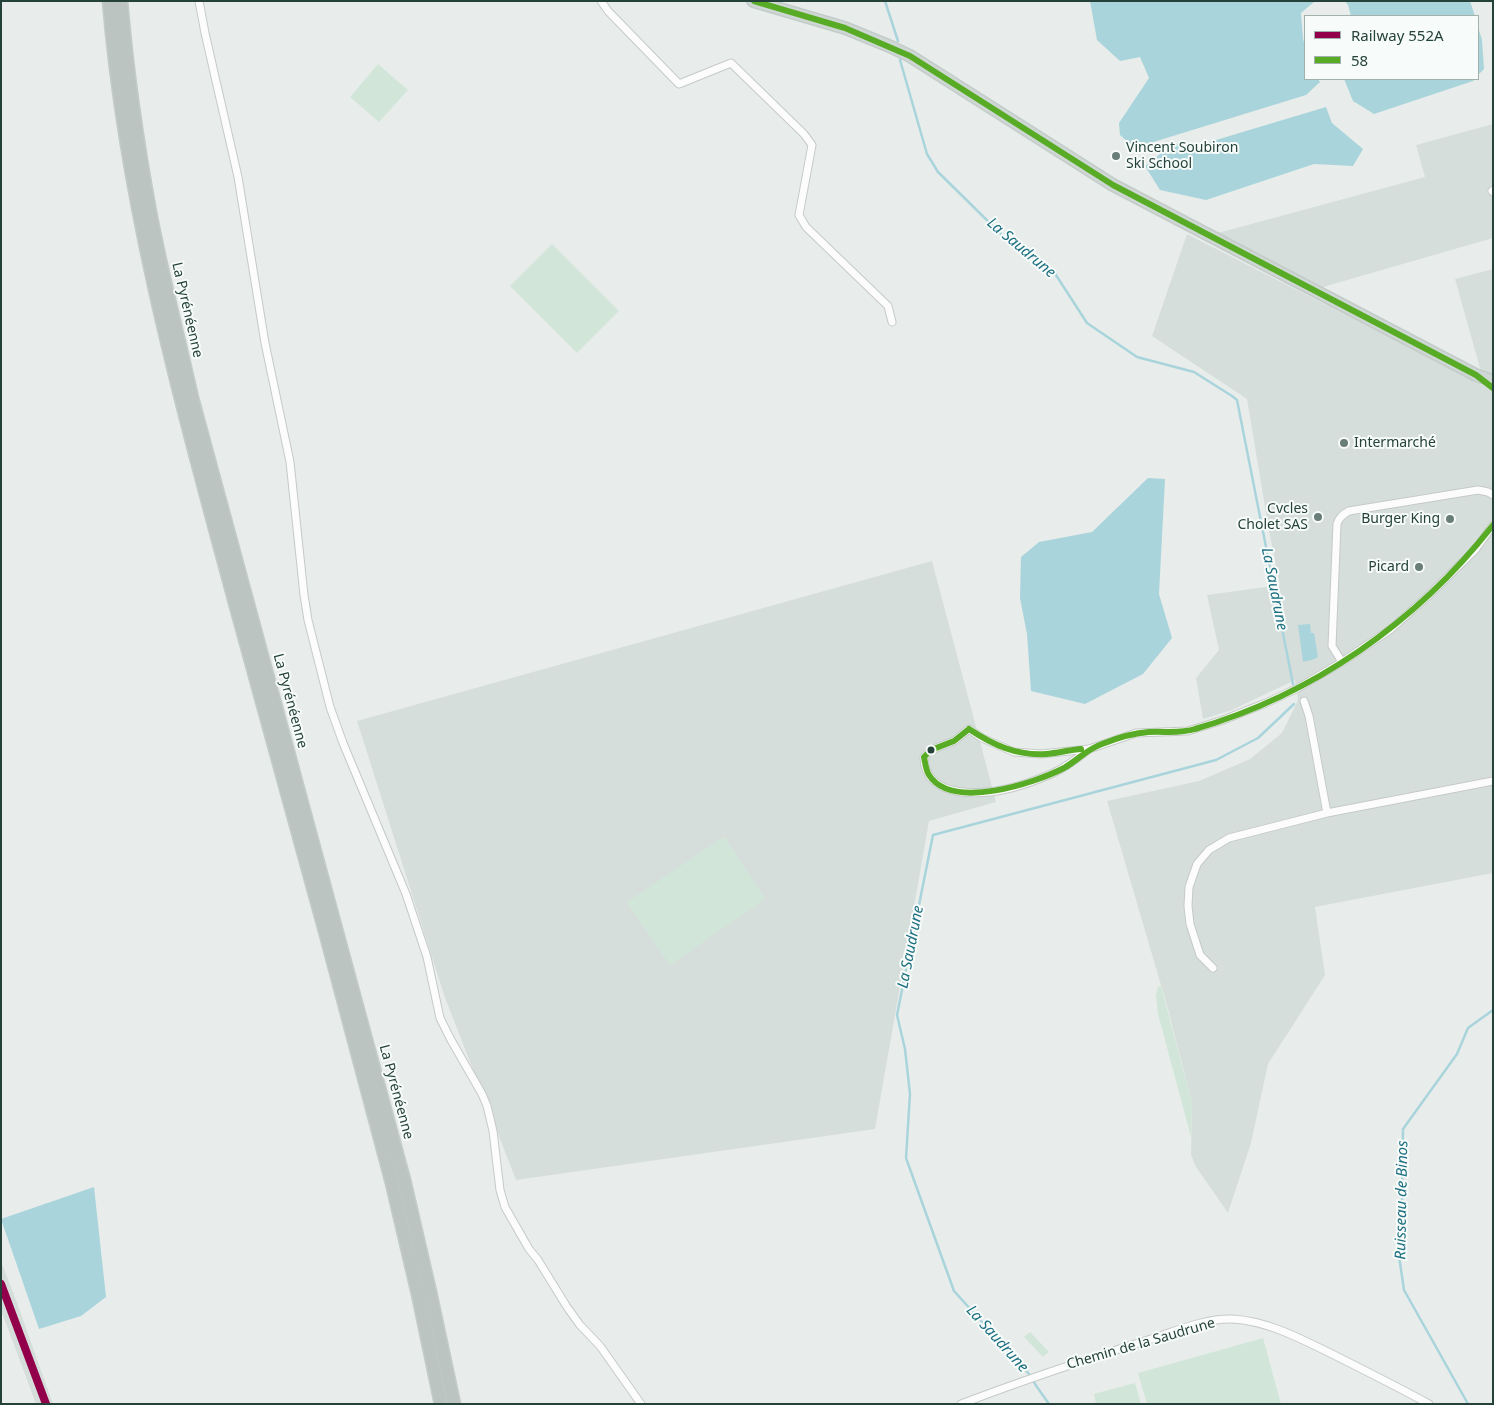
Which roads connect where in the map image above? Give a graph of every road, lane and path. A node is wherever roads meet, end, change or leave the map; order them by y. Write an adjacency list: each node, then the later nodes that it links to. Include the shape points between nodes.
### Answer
1 (109, 1): 18 (highway, La Pyrénéenne, via 123,127 159,312 384,1155)
2 (121, 1): 19 (highway, La Pyrénéenne, via 135,125 173,319 404,1180)
3 (199, 1): 20 (street, via 238,177 265,342 290,462 307,612 330,707 406,894 427,957 440,1018 487,1106 505,1207 567,1307 600,1346)
4 (601, 1): 6 (street, via 679,84 731,63 804,134 812,145 799,214 806,226 888,306)
5 (753, 1): 7 (main road, via 845,28 910,56 1113,185)
6 (892, 322)
7 (1476, 375): 8 (main road); 9 (main road)
8 (1493, 382)
9 (1493, 388)
10 (1493, 495): 12 (street, via 1478,490 1350,511 1339,518 1332,646)
11 (1493, 526): 12 (street, via 1475,550 1428,596 1391,629)
12 (1342, 662): 14 (street, via 1298,688 1223,720 1188,731 1136,733)
13 (1304, 701): 16 (street)
14 (1089, 749): 14 (street, via 1041,754 1014,752 969,729 931,750 924,757 924,764 941,786 953,791 983,792 1012,788 1052,774)
15 (1493, 781): 16 (street)
16 (1327, 813): 17 (street, via 1229,838 1209,850 1197,864 1189,887 1190,924 1200,955)
17 (1213, 968)
18 (441, 1404)
19 (454, 1404)
20 (641, 1404)
21 (961, 1404): 22 (street, Chemin de la Saudrune, via 1035,1376 1210,1321 1231,1319 1284,1331)
22 (1430, 1404)

